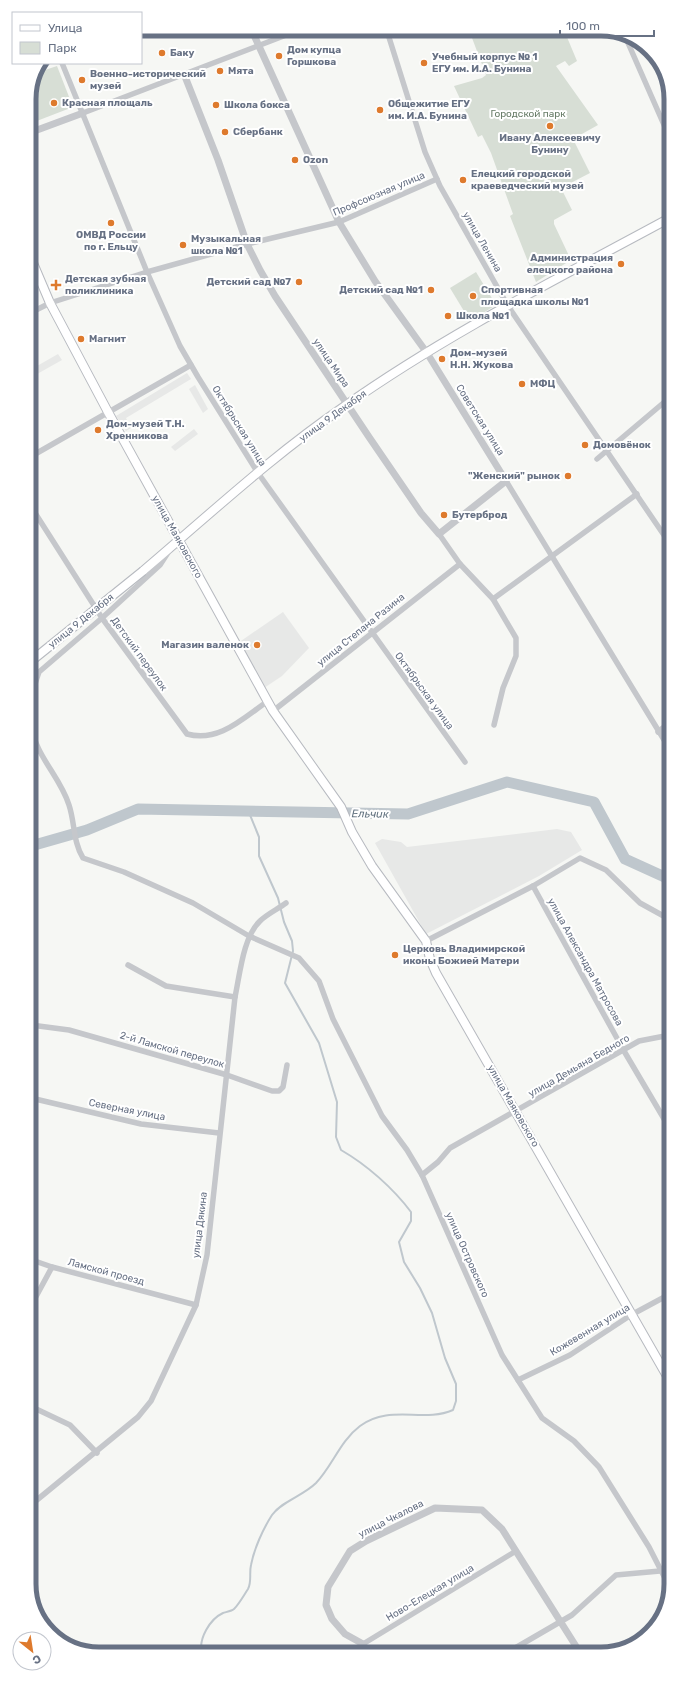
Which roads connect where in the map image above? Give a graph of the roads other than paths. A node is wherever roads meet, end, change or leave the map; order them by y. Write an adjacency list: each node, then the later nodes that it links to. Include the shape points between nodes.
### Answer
1 (254, 36): 5 (street, Советская улица)
2 (284, 36): 5 (street)
3 (389, 36): 11 (street, улица Ленина)
4 (628, 42): 9 (street)
5 (258, 46): 7 (street); 13 (street, Советская улица)
6 (62, 64): 8 (street, Октябрьская улица)
7 (184, 74): 8 (street); 14 (street, улица Мира)
8 (83, 112): 10 (street); 16 (street, Октябрьская улица)
9 (664, 125)
10 (36, 130)
11 (436, 179): 13 (street, Профсоюзная улица); 18 (street, улица Ленина)
12 (664, 220): 18 (main road, улица 9 Декабря)
13 (339, 222): 14 (street, Профсоюзная улица); 20 (street, Советская улица, via 375,281)
14 (247, 244): 16 (street, Профсоюзная улица); 23 (street, улица Мира, via 275,296)
15 (36, 270): 17 (main road, улица Маяковского)
16 (147, 272): 17 (street, Профсоюзная улица); 21 (street, Октябрьская улица)
17 (50, 303): 19 (street, Профсоюзная улица); 24 (main road, улица Маяковского)
18 (508, 306): 20 (main road, улица 9 Декабря); 25 (street, улица Ленина)
19 (36, 310)
20 (427, 353): 23 (main road, улица 9 Декабря); 29 (street, Советская улица)
21 (191, 365): 24 (street); 28 (street, Октябрьская улица)
22 (664, 402): 25 (street)
23 (347, 404): 28 (main road, улица 9 Декабря); 32 (street, улица Мира, via 421,513)
24 (108, 412): 26 (street); 34 (main road, улица Маяковского)
25 (607, 449): 27 (street); 30 (street, улица Ленина)
26 (36, 454)
27 (597, 458)
28 (258, 473): 34 (main road, улица 9 Декабря); 39 (street, Октябрьская улица)
29 (506, 481): 32 (street); 35 (street, Советская улица)
30 (637, 494): 33 (street, улица Ленина); 35 (street)
31 (36, 514): 38 (street, Детский переулок)
32 (439, 534): 36 (street, улица Мира)
33 (664, 535)
34 (177, 543): 38 (street, via 160,565); 40 (main road, улица 9 Декабря, bridge); 42 (main road, улица Маяковского)
35 (551, 557): 37 (street); 46 (street, Советская улица)
36 (460, 564): 37 (street, улица Мира); 39 (street, улица Степана Разина)
37 (493, 599): 44 (street, улица Мира, via 516,638 516,656 503,688)
38 (102, 618): 41 (street, via 39,672); 42 (street, Детский переулок, via 187,734 196,737 220,734)
39 (371, 633): 43 (street, улица Степана Разина); 49 (street, Октябрьская улица)
40 (36, 657)
41 (36, 680)
42 (268, 701): 43 (main road, улица Маяковского)
43 (273, 711): 54 (main road, улица Маяковского, via 341,807 372,866)
44 (494, 725)
45 (664, 727): 46 (street)
46 (658, 732): 47 (street, Советская улица)
47 (664, 741)
48 (36, 744): 53 (street, улица Островского, via 68,802 76,840 83,858 124,872 193,902)
49 (465, 762)
50 (533, 886): 52 (street, via 580,858 606,870 640,903); 54 (street); 59 (street, улица Александра Матросова)
51 (286, 903): 53 (street, улица Дякина, via 260,921)
52 (664, 915)
53 (249, 936): 56 (street, улица Дякина); 66 (street, улица Островского, via 299,958 319,981 333,1019 382,1116)
54 (426, 941): 63 (main road, улица Маяковского, via 436,973)
55 (128, 965): 56 (street, via 166,986)
56 (235, 997): 61 (street, улица Дякина)
57 (36, 1026): 61 (street, 2-й Ламской переулок, via 69,1030)
58 (664, 1036): 59 (street, улица Демьяна Бедного, via 639,1041)
59 (624, 1051): 63 (street, улица Демьяна Бедного); 64 (street, улица Александра Матросова)
60 (287, 1065): 61 (street, 2-й Ламской переулок, via 283,1087 279,1091 272,1091)
61 (227, 1075): 65 (street, улица Дякина)
62 (36, 1099): 65 (street, Северная улица, via 141,1124)
63 (517, 1112): 66 (street, улица Демьяна Бедного, via 450,1148); 72 (main road, улица Маяковского)
64 (664, 1119)
65 (219, 1133): 71 (street, улица Дякина, via 207,1255)
66 (422, 1175): 74 (street, улица Островского, via 502,1355)
67 (36, 1261): 68 (street)
68 (52, 1267): 69 (street, Ламской проезд); 71 (street, Ламской проезд)
69 (36, 1297)
70 (664, 1297): 72 (street, Кожевенная улица)
71 (196, 1305): 76 (street, улица Дякина, via 151,1400 138,1418)
72 (631, 1315): 73 (main road, улица Маяковского); 74 (street, Кожевенная улица, via 570,1355)
73 (664, 1373)
74 (518, 1380): 79 (street, улица Островского, via 542,1418 574,1441 599,1467 649,1547)
75 (36, 1409): 76 (street, via 70,1425)
76 (97, 1453): 77 (street, улица Дякина)
77 (36, 1501)
78 (516, 1551): 81 (street, улица Чкалова); 82 (street, Ново-Елецкая улица); 82 (street, улица Чкалова, via 502,1529 482,1510 435,1508 366,1541 350,1552 342,1562 328,1587 326,1605 332,1619 345,1634)
79 (660, 1571): 80 (street, улица Островского); 81 (street, via 616,1575 572,1615)
80 (664, 1578)
81 (561, 1621): 84 (street); 85 (street, улица Чкалова)
82 (363, 1644): 83 (street)
83 (366, 1647)
84 (517, 1647)
85 (577, 1647)

